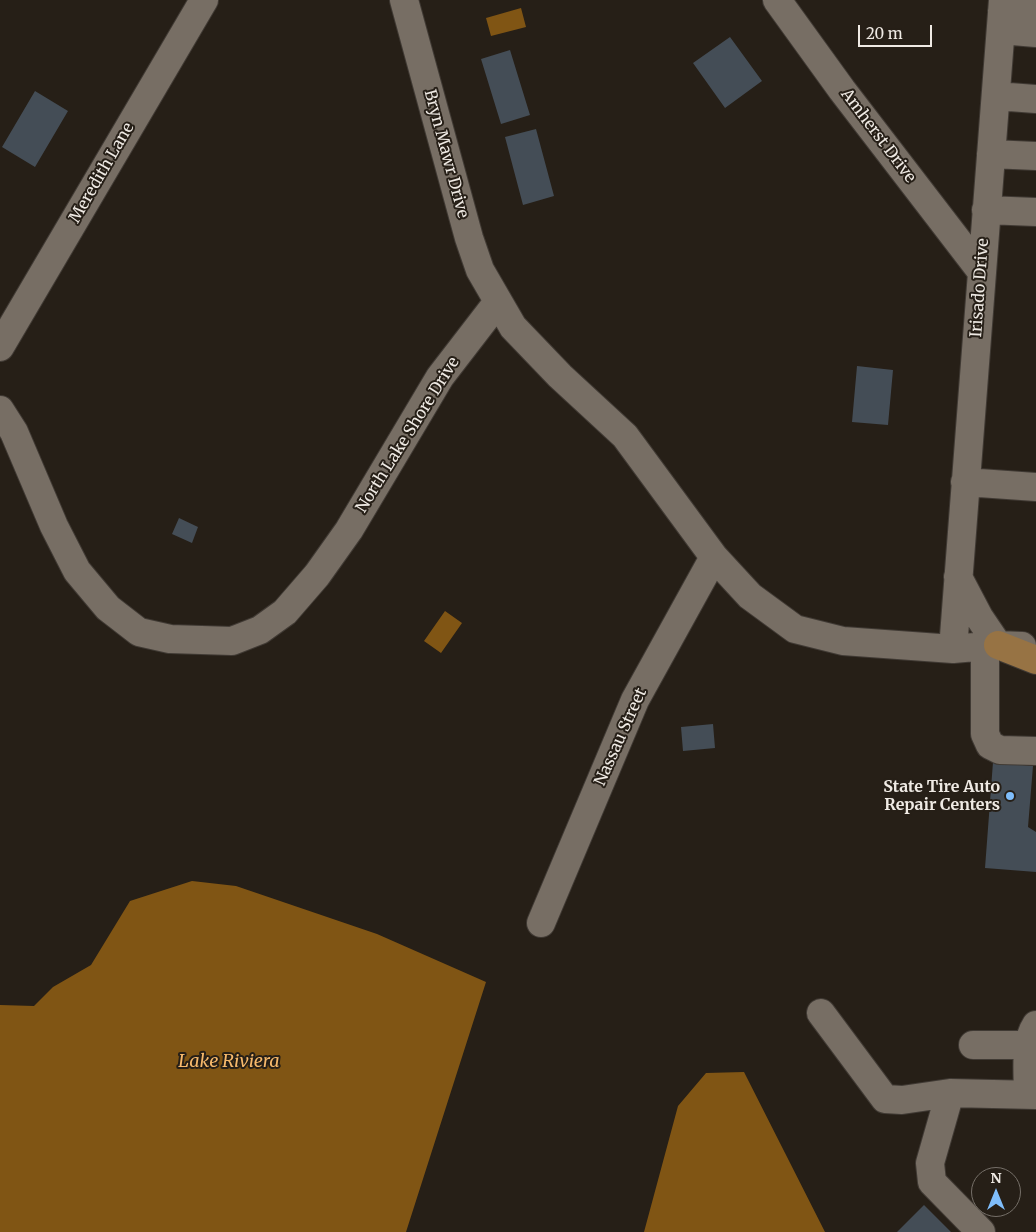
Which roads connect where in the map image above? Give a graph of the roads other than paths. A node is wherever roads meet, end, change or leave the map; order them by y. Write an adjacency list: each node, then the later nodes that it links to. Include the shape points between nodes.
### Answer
1 (204, 0): 15 (street, Meredith Lane)
2 (404, 0): 14 (street, Bryn Mawr Drive, via 468,238)
3 (777, 0): 13 (street, Amherst Drive)
4 (1036, 13): 5 (street)
5 (1002, 14): 6 (street); 7 (street, Irisado Drive)
6 (1036, 33)
7 (996, 96): 8 (street); 9 (street, Irisado Drive)
8 (1036, 100)
9 (991, 154): 10 (street); 11 (street, Irisado Drive)
10 (1036, 156)
11 (986, 210): 12 (street); 13 (street, Irisado Drive)
12 (1036, 212)
13 (981, 271): 17 (street, Irisado Drive)
14 (497, 304): 16 (street, North Lake Shore Drive, via 440,377 349,530 317,575 285,612 260,630 232,641 170,639 139,632 108,608 77,571 14,432); 19 (street, via 513,327 560,376 625,436)
15 (0, 347)
16 (0, 410)
17 (966, 482): 18 (street); 20 (street, Irisado Drive)
18 (1036, 486)
19 (714, 557): 23 (street, via 750,596 795,629 843,641); 26 (street, Nassau Street, via 635,700)
20 (958, 577): 21 (street); 23 (street, Irisado Drive)
21 (992, 645): 22 (street); 23 (street); 24 (main road); 25 (street, via 985,734 990,745 1000,750)
22 (1036, 647)
23 (953, 649)
24 (1036, 660)
25 (1036, 751)
26 (541, 924)
27 (821, 1013): 30 (street, via 885,1099 902,1100)
28 (1033, 1035): 29 (street); 31 (street)
29 (973, 1045)
30 (950, 1093): 31 (street); 32 (street, via 930,1164 932,1182)
31 (1032, 1095)
32 (981, 1232)

